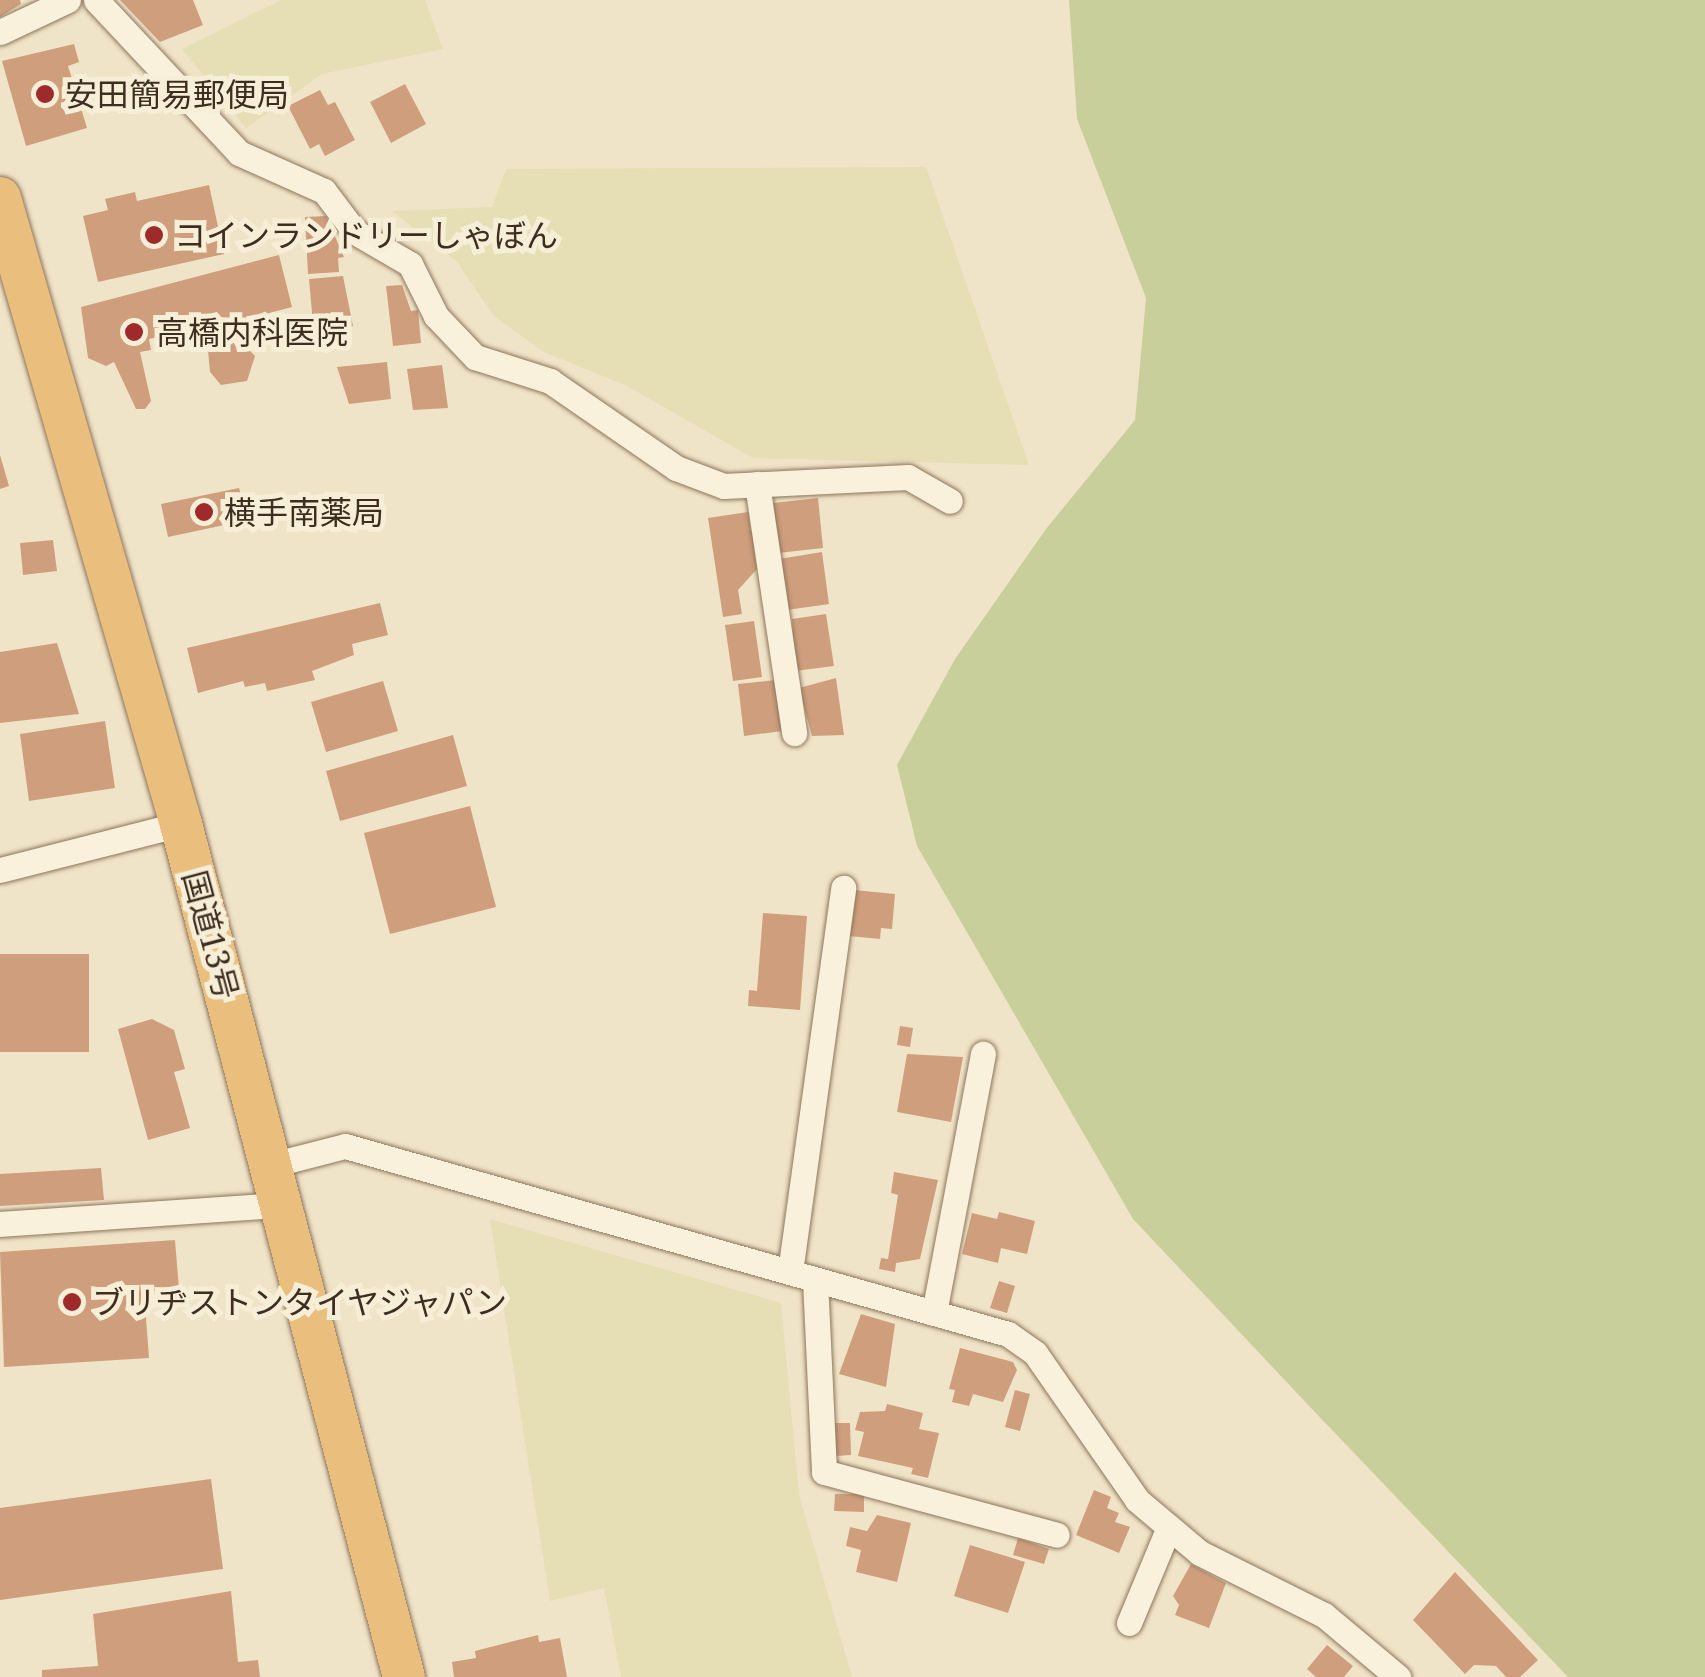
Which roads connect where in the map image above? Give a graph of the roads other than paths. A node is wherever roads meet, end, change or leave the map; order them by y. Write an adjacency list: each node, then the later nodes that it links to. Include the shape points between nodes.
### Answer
1 (68, 0): 3 (street)
2 (96, 0): 5 (street, via 239,154 324,191 356,232 410,264 436,316 475,357 550,381 676,468 724,486)
3 (0, 32)
4 (0, 198): 8 (highway, 国道13号)
5 (757, 484): 6 (street, via 908,477); 7 (street)
6 (950, 501)
7 (794, 733)
8 (181, 824): 9 (street); 12 (highway, 国道13号)
9 (0, 870)
10 (842, 888): 14 (street)
11 (983, 1054): 16 (street)
12 (277, 1185): 13 (street); 14 (street, via 344,1146); 20 (highway, 国道13号)
13 (0, 1224)
14 (790, 1272): 15 (street)
15 (815, 1280): 16 (street); 18 (street, via 824,1472)
16 (934, 1313): 17 (street, via 1008,1334 1034,1353 1138,1500)
17 (1168, 1527): 19 (street); 21 (street, via 1200,1553 1324,1614)
18 (1056, 1534)
19 (1129, 1623)
20 (404, 1677)
21 (1398, 1677)

